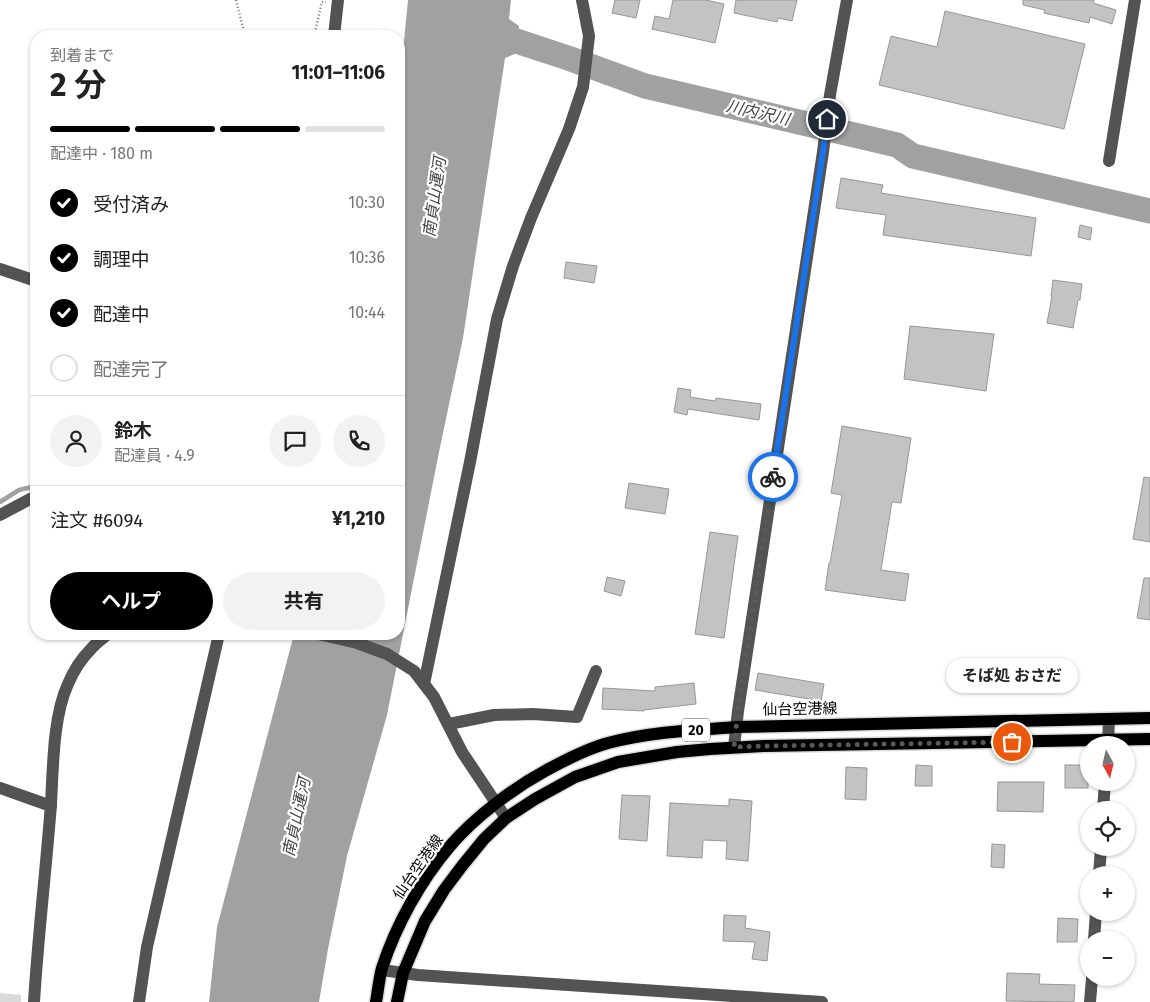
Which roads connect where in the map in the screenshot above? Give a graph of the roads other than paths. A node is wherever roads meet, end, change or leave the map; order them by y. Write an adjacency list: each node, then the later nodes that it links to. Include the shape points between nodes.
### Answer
1 (338, 0): 5 (street)
2 (582, 0): 15 (street, via 589,36 584,88 531,218 496,319)
3 (847, 0): 19 (street)
4 (1135, 0): 6 (street)
5 (335, 30)
6 (1109, 161)
7 (0, 269): 8 (street)
8 (30, 279)
9 (30, 499): 10 (street)
10 (0, 515)
11 (101, 640): 27 (street, via 77,668 62,700 56,730)
12 (218, 640): 33 (street, via 147,947)
13 (344, 640): 15 (street, via 387,654 414,671)
14 (596, 671): 18 (street, via 577,717 494,715)
15 (424, 684): 18 (street)
16 (1150, 718): 17 (main road, 仙台空港線 / 20)
17 (1108, 719): 19 (main road, 仙台空港線 / 20); 20 (street)
18 (449, 724): 26 (street, via 462,752)
19 (736, 727): 24 (street); 26 (main road, 仙台空港線 / 20, via 606,743 566,759 525,782)
20 (1108, 736)
21 (1150, 739): 22 (main road, 20)
22 (1135, 740)
23 (1080, 743): 24 (main road, 20)
24 (734, 747): 28 (main road, 20, via 618,762 575,777)
25 (0, 788): 27 (street)
26 (497, 803): 28 (street); 29 (main road, 仙台空港線 / 20, via 450,846 422,883 404,916)
27 (50, 806): 32 (street)
28 (506, 818): 30 (main road, 20, via 484,839 444,890 425,921)
29 (382, 970): 30 (street); 34 (main road, 仙台空港線 / 20)
30 (403, 973): 35 (main road, 20); 36 (street)
31 (1091, 986): 37 (street)
32 (34, 1002)
33 (139, 1002)
34 (376, 1002)
35 (397, 1002)
36 (822, 1002)
37 (1090, 1002)

